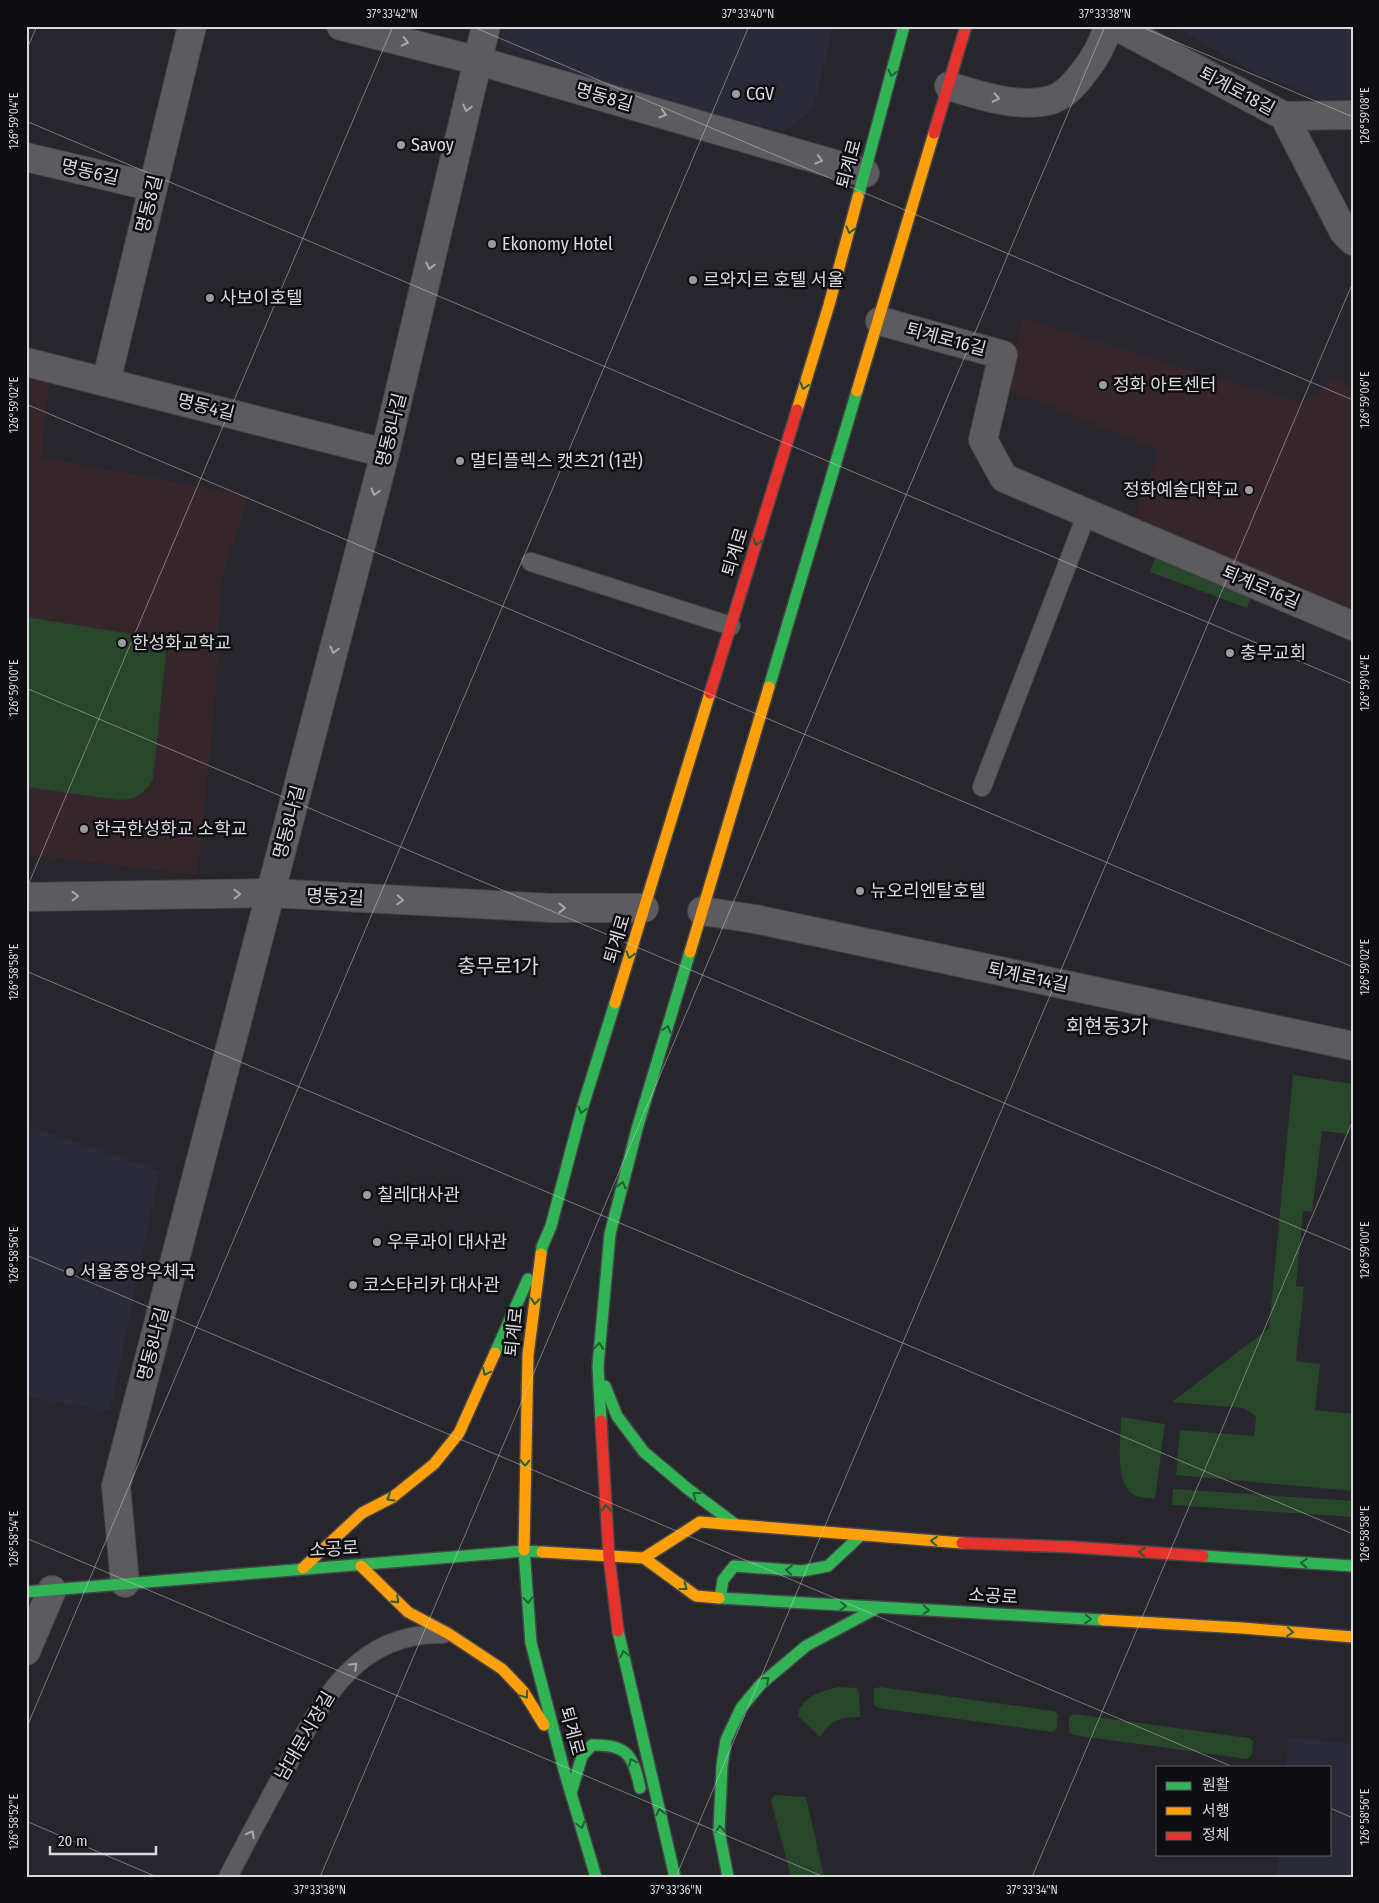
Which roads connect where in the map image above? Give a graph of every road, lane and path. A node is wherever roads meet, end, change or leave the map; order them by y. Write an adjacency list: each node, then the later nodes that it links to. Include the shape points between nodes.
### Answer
1 (192, 26): 14 (street, 명동8길)
2 (341, 26): 8 (street, 명동8길, one-way to 8)
3 (486, 26): 8 (street, 명동8나길)
4 (904, 26): 13 (main road, 퇴계로, one-way to 13)
5 (966, 26): 9 (main road)
6 (1108, 26): 9 (street, one-way to 6, via 1010,101 1050,100 1078,80 1103,44)
7 (1116, 26): 11 (street, 퇴계로18길)
8 (479, 61): 13 (street, 명동8길, one-way to 13); 19 (street, 명동8나길, one-way to 19)
9 (949, 86): 16 (main road)
10 (1353, 115): 11 (street)
11 (1284, 116): 15 (street, 퇴계로18길, via 1344,232)
12 (26, 157): 14 (street, 명동6길)
13 (865, 173): 22 (main road, 퇴계로, one-way to 22, via 829,305)
14 (153, 187): 18 (street, 명동8길)
15 (1353, 242)
16 (880, 321): 20 (street, 퇴계로16길, via 1002,355 983,440 1004,478); 28 (main road)
17 (26, 362): 18 (street, 명동4길)
18 (106, 382): 19 (street, 명동4길)
19 (385, 453): 25 (street, 명동8나길, one-way to 25)
20 (1087, 513): 23 (street, 퇴계로16길); 24 (lane)
21 (531, 562): 22 (lane)
22 (731, 626): 27 (main road, 퇴계로)
23 (1353, 626)
24 (982, 787)
25 (270, 893): 26 (street, 명동2길, one-way to 25); 27 (street, 명동2길, one-way to 27, via 552,908); 40 (street, 명동8나길, via 116,1486)
26 (26, 897)
27 (644, 908): 30 (main road, 퇴계로, one-way to 30, via 582,1109 552,1226)
28 (702, 911): 29 (street, 퇴계로14길, via 755,918); 31 (main road, one-way to 28, via 610,1234 637,1129)
29 (1353, 1046)
30 (542, 1247): 34 (main road, 퇴계로, one-way to 34, via 528,1355); 39 (main road, one-way to 39, via 459,1433 434,1464 393,1497 362,1513)
31 (598, 1366): 32 (main road, one-way to 31, via 644,1452 617,1416); 35 (main road, one-way to 31)
32 (735, 1524): 33 (main road); 36 (main road, via 700,1522)
33 (860, 1536): 38 (main road, one-way to 33); 42 (main road, one-way to 42, via 828,1566 802,1571 734,1566 724,1574)
34 (524, 1551): 35 (main road, 소공로); 37 (main road, 소공로); 47 (main road, 퇴계로, one-way to 47, via 531,1643)
35 (609, 1557): 36 (main road, 소공로); 52 (main road, one-way to 35, via 618,1629)
36 (644, 1558): 42 (main road, 소공로, one-way to 42, via 696,1596)
37 (361, 1566): 39 (main road, 소공로); 44 (main road, one-way to 44, via 408,1612)
38 (1353, 1566)
39 (303, 1568): 40 (main road, 소공로)
40 (125, 1583): 41 (main road, 소공로)
41 (39, 1592): 46 (street)
42 (720, 1598): 43 (main road, 소공로, one-way to 43)
43 (877, 1608): 45 (main road, 소공로, one-way to 45); 53 (main road, one-way to 43, via 719,1831 722,1766 726,1740 741,1708 761,1684 806,1646)
44 (449, 1634): 47 (main road, one-way to 47, via 502,1669 523,1691 546,1728); 50 (lane, 남대문시장길, one-way to 44, via 314,1715 334,1686 359,1661 384,1645 406,1636)
45 (1353, 1637)
46 (26, 1651)
47 (564, 1770): 48 (main road, 퇴계로)
48 (571, 1792): 49 (main road, one-way to 48, via 631,1756 608,1744 592,1745 582,1756); 51 (main road, 퇴계로, one-way to 51)
49 (642, 1800)
50 (228, 1877)
51 (596, 1877)
52 (675, 1877)
53 (728, 1877)

